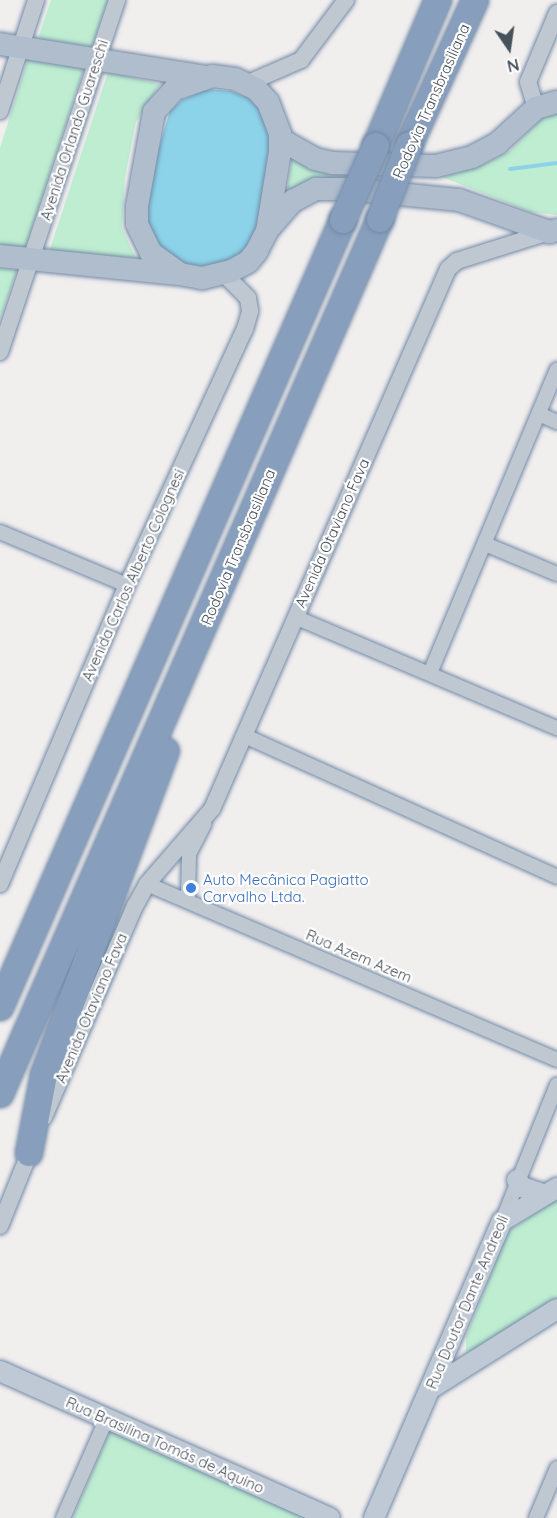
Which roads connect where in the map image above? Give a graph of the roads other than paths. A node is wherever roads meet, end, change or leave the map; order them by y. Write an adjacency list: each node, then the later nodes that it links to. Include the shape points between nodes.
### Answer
1 (36, 0): 7 (street)
2 (117, 0): 8 (street, Avenida Orlando Guareschi)
3 (346, 0): 10 (street, via 301,60)
4 (438, 0): 37 (highway, bridge)
5 (476, 0): 29 (highway, Rodovia Transbrasiliana, bridge, via 409,145)
6 (557, 13): 11 (street, via 528,82)
7 (10, 45): 8 (main road); 12 (street)
8 (98, 57): 9 (main road); 17 (street, Avenida Orlando Guareschi)
9 (205, 77): 10 (main road, via 235,79); 18 (main road, via 175,89 154,112 136,206 143,240 162,262)
10 (246, 84): 13 (main road, via 268,102)
11 (546, 105): 13 (main road, via 498,143 472,157 436,166 333,163 315,159)
12 (0, 111)
13 (280, 139): 14 (main road)
14 (267, 231): 15 (main road, via 293,201 316,189 459,200); 19 (main road, via 248,262)
15 (553, 231): 28 (street, Avenida Otaviano Fava, via 457,261 442,280)
16 (0, 256): 17 (main road)
17 (31, 260): 18 (main road); 20 (street, Avenida Orlando Guareschi)
18 (180, 274): 19 (main road, via 202,278)
19 (224, 274): 27 (street, Avenida Carlos Alberto Colognesi, via 248,298 248,320)
20 (0, 352)
21 (557, 370): 22 (street)
22 (539, 414): 23 (street); 25 (street)
23 (557, 422)
24 (0, 532): 27 (street)
25 (485, 544): 26 (street); 30 (street)
26 (557, 574)
27 (127, 585): 36 (street, Avenida Carlos Alberto Colognesi)
28 (295, 617): 30 (street); 32 (street, Avenida Otaviano Fava)
29 (185, 669): 43 (highway, Rodovia Transbrasiliana); 44 (highway, via 173,729 44,1075)
30 (430, 674): 31 (street)
31 (557, 728)
32 (245, 736): 33 (street, Avenida Otaviano Fava); 34 (street)
33 (212, 808): 35 (street, Avenida Otaviano Fava); 38 (street, Avenida Otaviano Fava, via 189,854)
34 (557, 877)
35 (147, 884): 38 (street, Rua Azem Azem); 44 (street, Avenida Otaviano Fava)
36 (0, 885)
37 (50, 892): 39 (highway, via 11,940); 40 (highway)
38 (188, 899): 41 (street, Rua Azem Azem)
39 (0, 962)
40 (0, 1007)
41 (557, 1060)
42 (557, 1085): 45 (street, Rua Doutor Dante Andreoli)
43 (0, 1094)
44 (29, 1153): 48 (street, Avenida Otaviano Fava)
45 (517, 1180): 46 (main road, via 522,1187); 47 (street, Rua Doutor Dante Andreoli)
46 (551, 1192): 47 (main road)
47 (502, 1221): 51 (main road, Rua Doutor Dante Andreoli)
48 (0, 1226)
49 (557, 1309): 51 (main road)
50 (4, 1375): 52 (main road, Rua Brasilina Tomás de Aquino)
51 (433, 1387): 56 (main road, Rua Doutor Dante Andreoli)
52 (106, 1420): 54 (street); 55 (main road, Rua Brasilina Tomás de Aquino)
53 (557, 1468): 57 (street)
54 (63, 1518)
55 (330, 1518)
56 (374, 1518)
57 (536, 1518)

